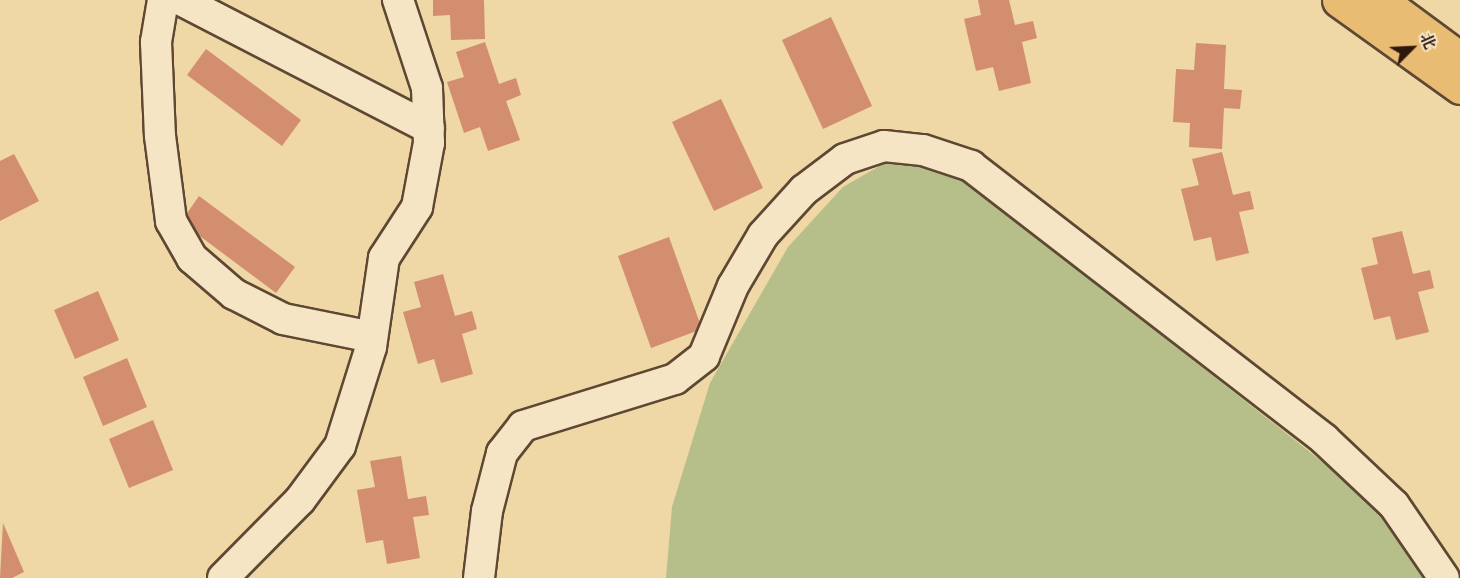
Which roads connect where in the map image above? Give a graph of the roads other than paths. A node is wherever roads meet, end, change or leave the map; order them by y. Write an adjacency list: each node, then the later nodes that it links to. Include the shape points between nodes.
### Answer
1 (164, 0): 9 (street, via 156,42 159,136 171,221 192,258 234,294 284,319)
2 (181, 0): 8 (street)
3 (398, 0): 8 (street, via 427,88)
4 (1339, 0): 7 (main road)
5 (1390, 3): 6 (main road)
6 (1460, 59)
7 (1460, 87)
8 (429, 128): 9 (street, via 417,207 384,258)
9 (372, 337): 10 (street, via 340,447 300,500)
10 (223, 578)
11 (479, 578): 12 (street, via 486,512 502,453 523,426 675,379 704,356 733,286 763,235 804,190 845,159 884,146 923,150 971,166 1324,439 1394,505)
12 (1444, 578)

